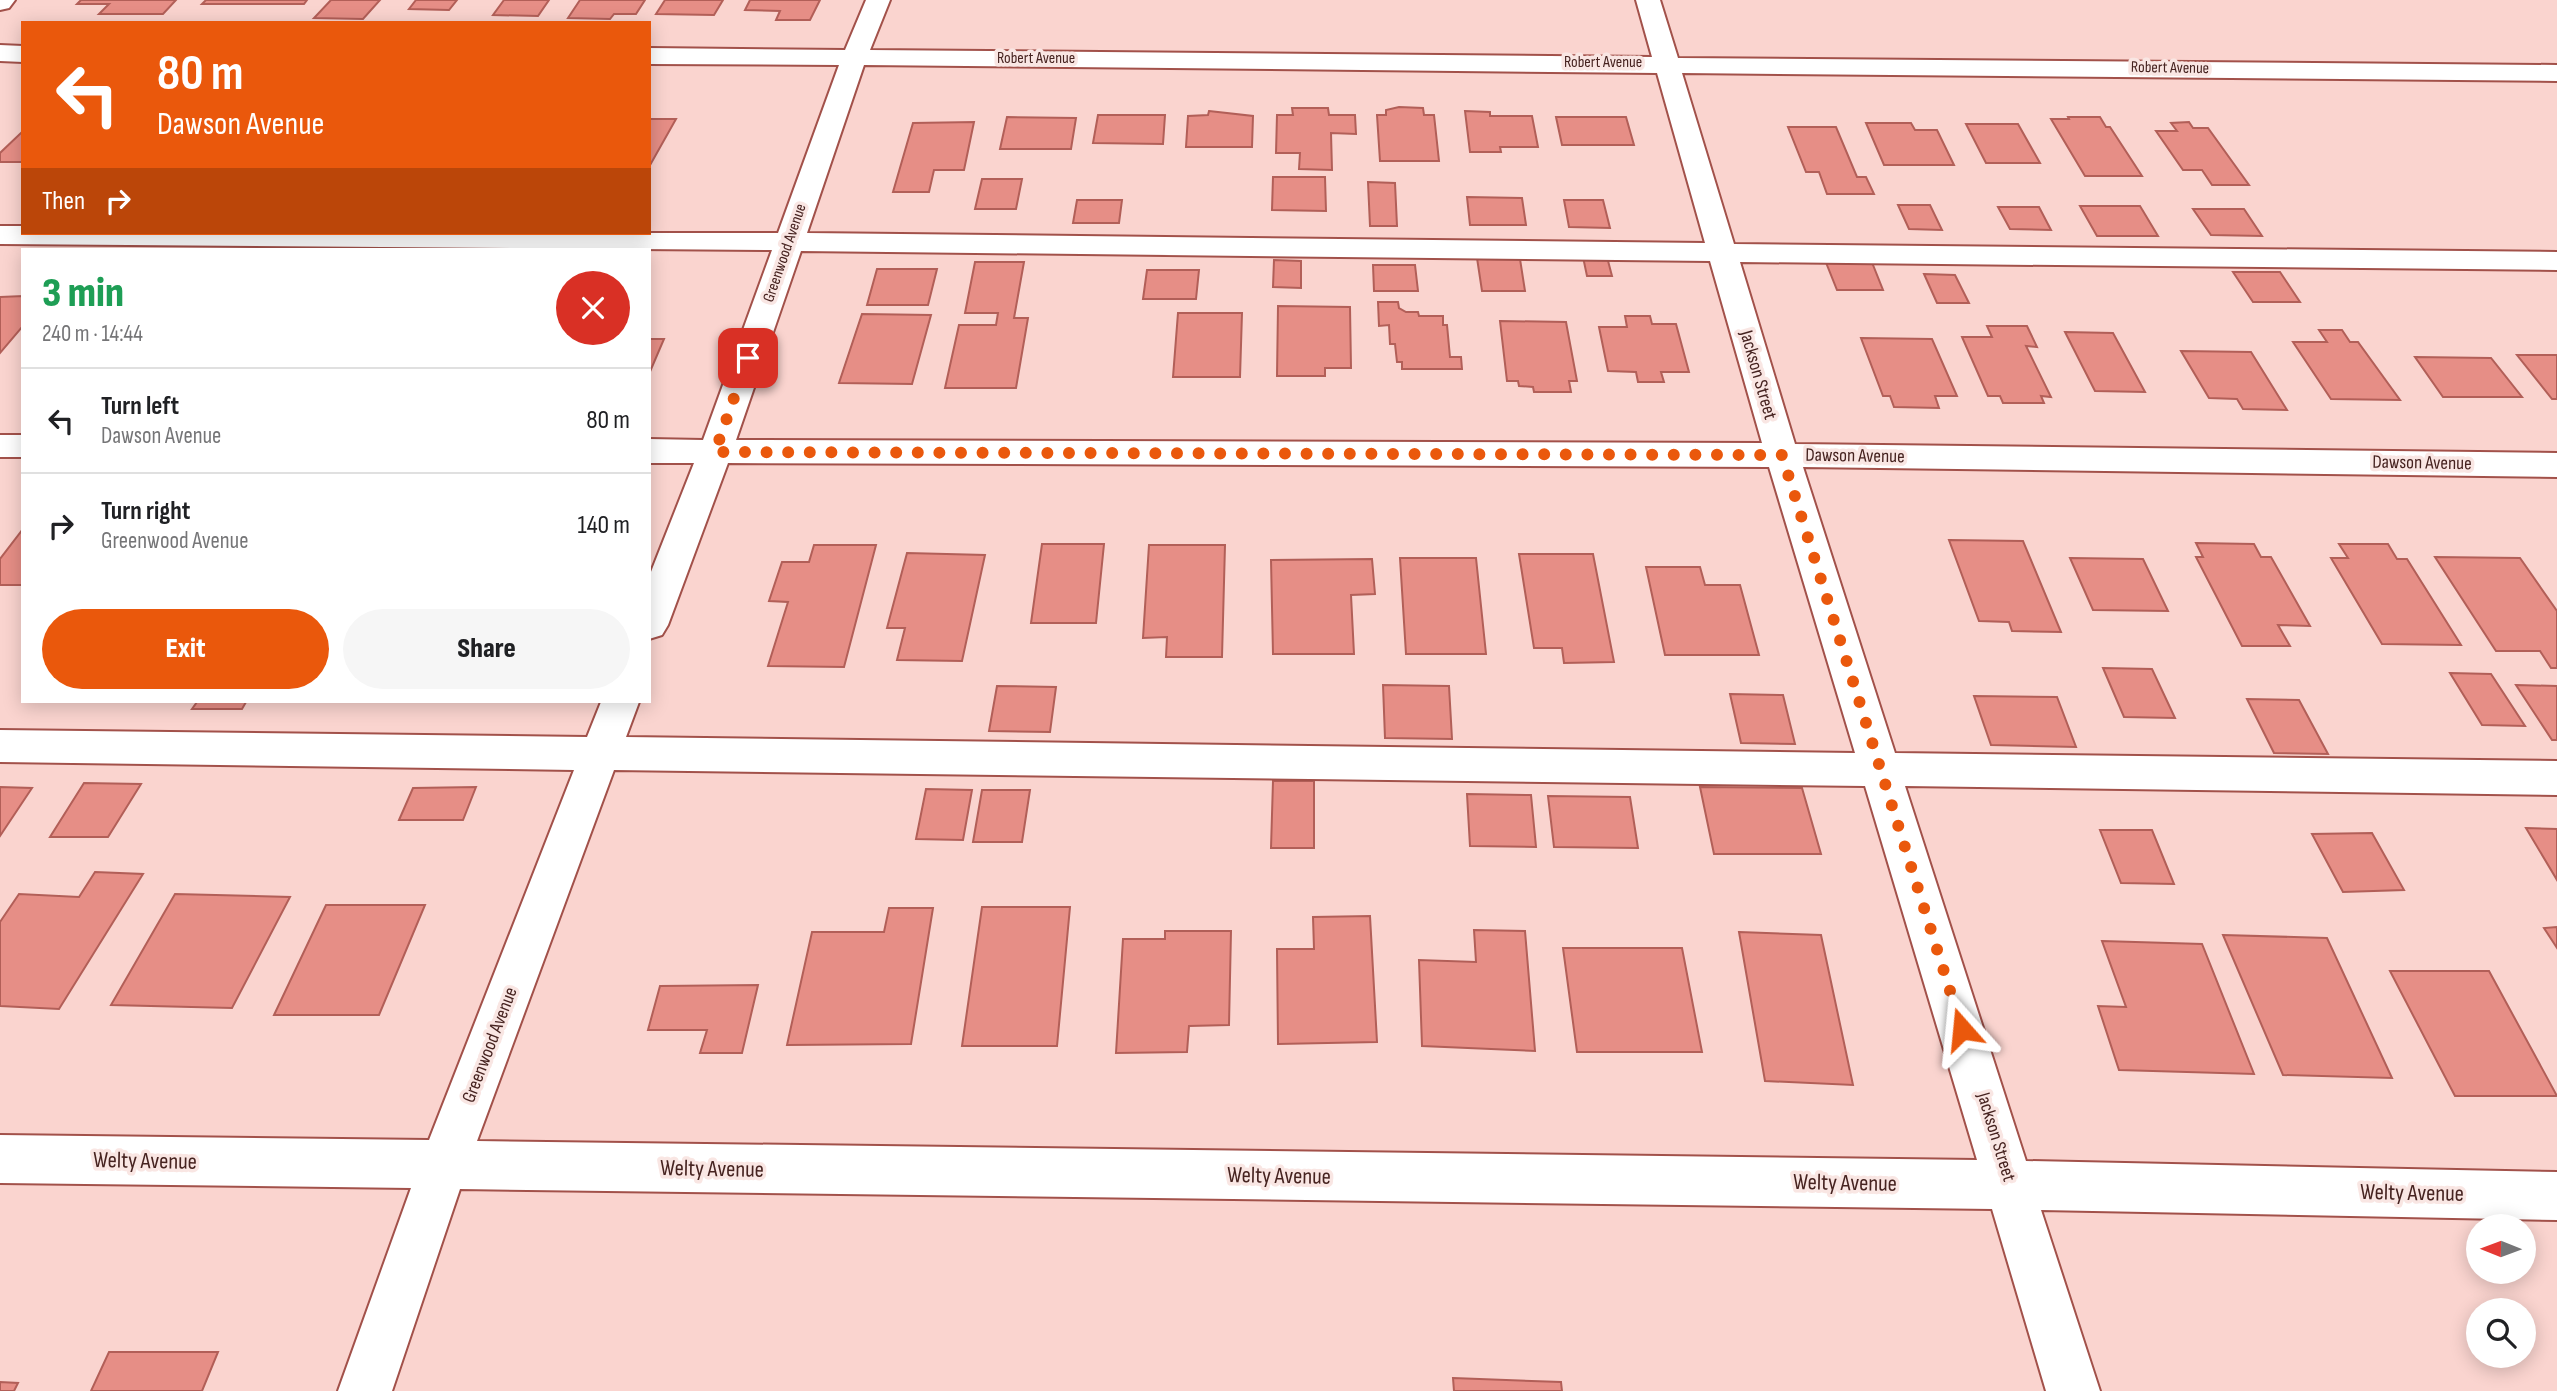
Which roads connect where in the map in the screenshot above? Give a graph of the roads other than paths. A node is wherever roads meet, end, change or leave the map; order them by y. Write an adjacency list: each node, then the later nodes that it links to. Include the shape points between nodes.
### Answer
1 (878, 0): 6 (street, Greenwood Avenue)
2 (1648, 0): 7 (street, Jackson Street)
3 (0, 54): 4 (street)
4 (21, 54)
5 (651, 56): 6 (street, Robert Avenue)
6 (855, 56): 7 (street, Robert Avenue); 12 (street, Greenwood Avenue)
7 (1665, 62): 8 (street, Robert Avenue); 13 (street, Jackson Street)
8 (2557, 73)
9 (0, 234): 10 (street)
10 (21, 234)
11 (132, 235): 12 (street)
12 (790, 240): 13 (street); 18 (street, Greenwood Avenue)
13 (1723, 254): 14 (street); 19 (street, Jackson Street)
14 (2557, 261)
15 (0, 446): 16 (street)
16 (21, 446)
17 (651, 451): 18 (street, Dawson Avenue)
18 (715, 452): 19 (street, Dawson Avenue); 21 (street, Greenwood Avenue)
19 (1782, 455): 20 (street, Dawson Avenue); 25 (street, Jackson Street)
20 (2557, 465)
21 (651, 620)
22 (620, 703): 24 (street, Greenwood Avenue)
23 (0, 746): 24 (street)
24 (601, 752): 25 (street); 28 (street, Greenwood Avenue)
25 (1881, 769): 26 (street); 29 (street, Jackson Street)
26 (2557, 778)
27 (0, 1159): 28 (street, Welty Avenue)
28 (444, 1165): 29 (street, Welty Avenue); 31 (street, Greenwood Avenue)
29 (2011, 1185): 30 (street, Welty Avenue); 32 (street, Jackson Street)
30 (2557, 1196)
31 (365, 1391)
32 (2073, 1391)

